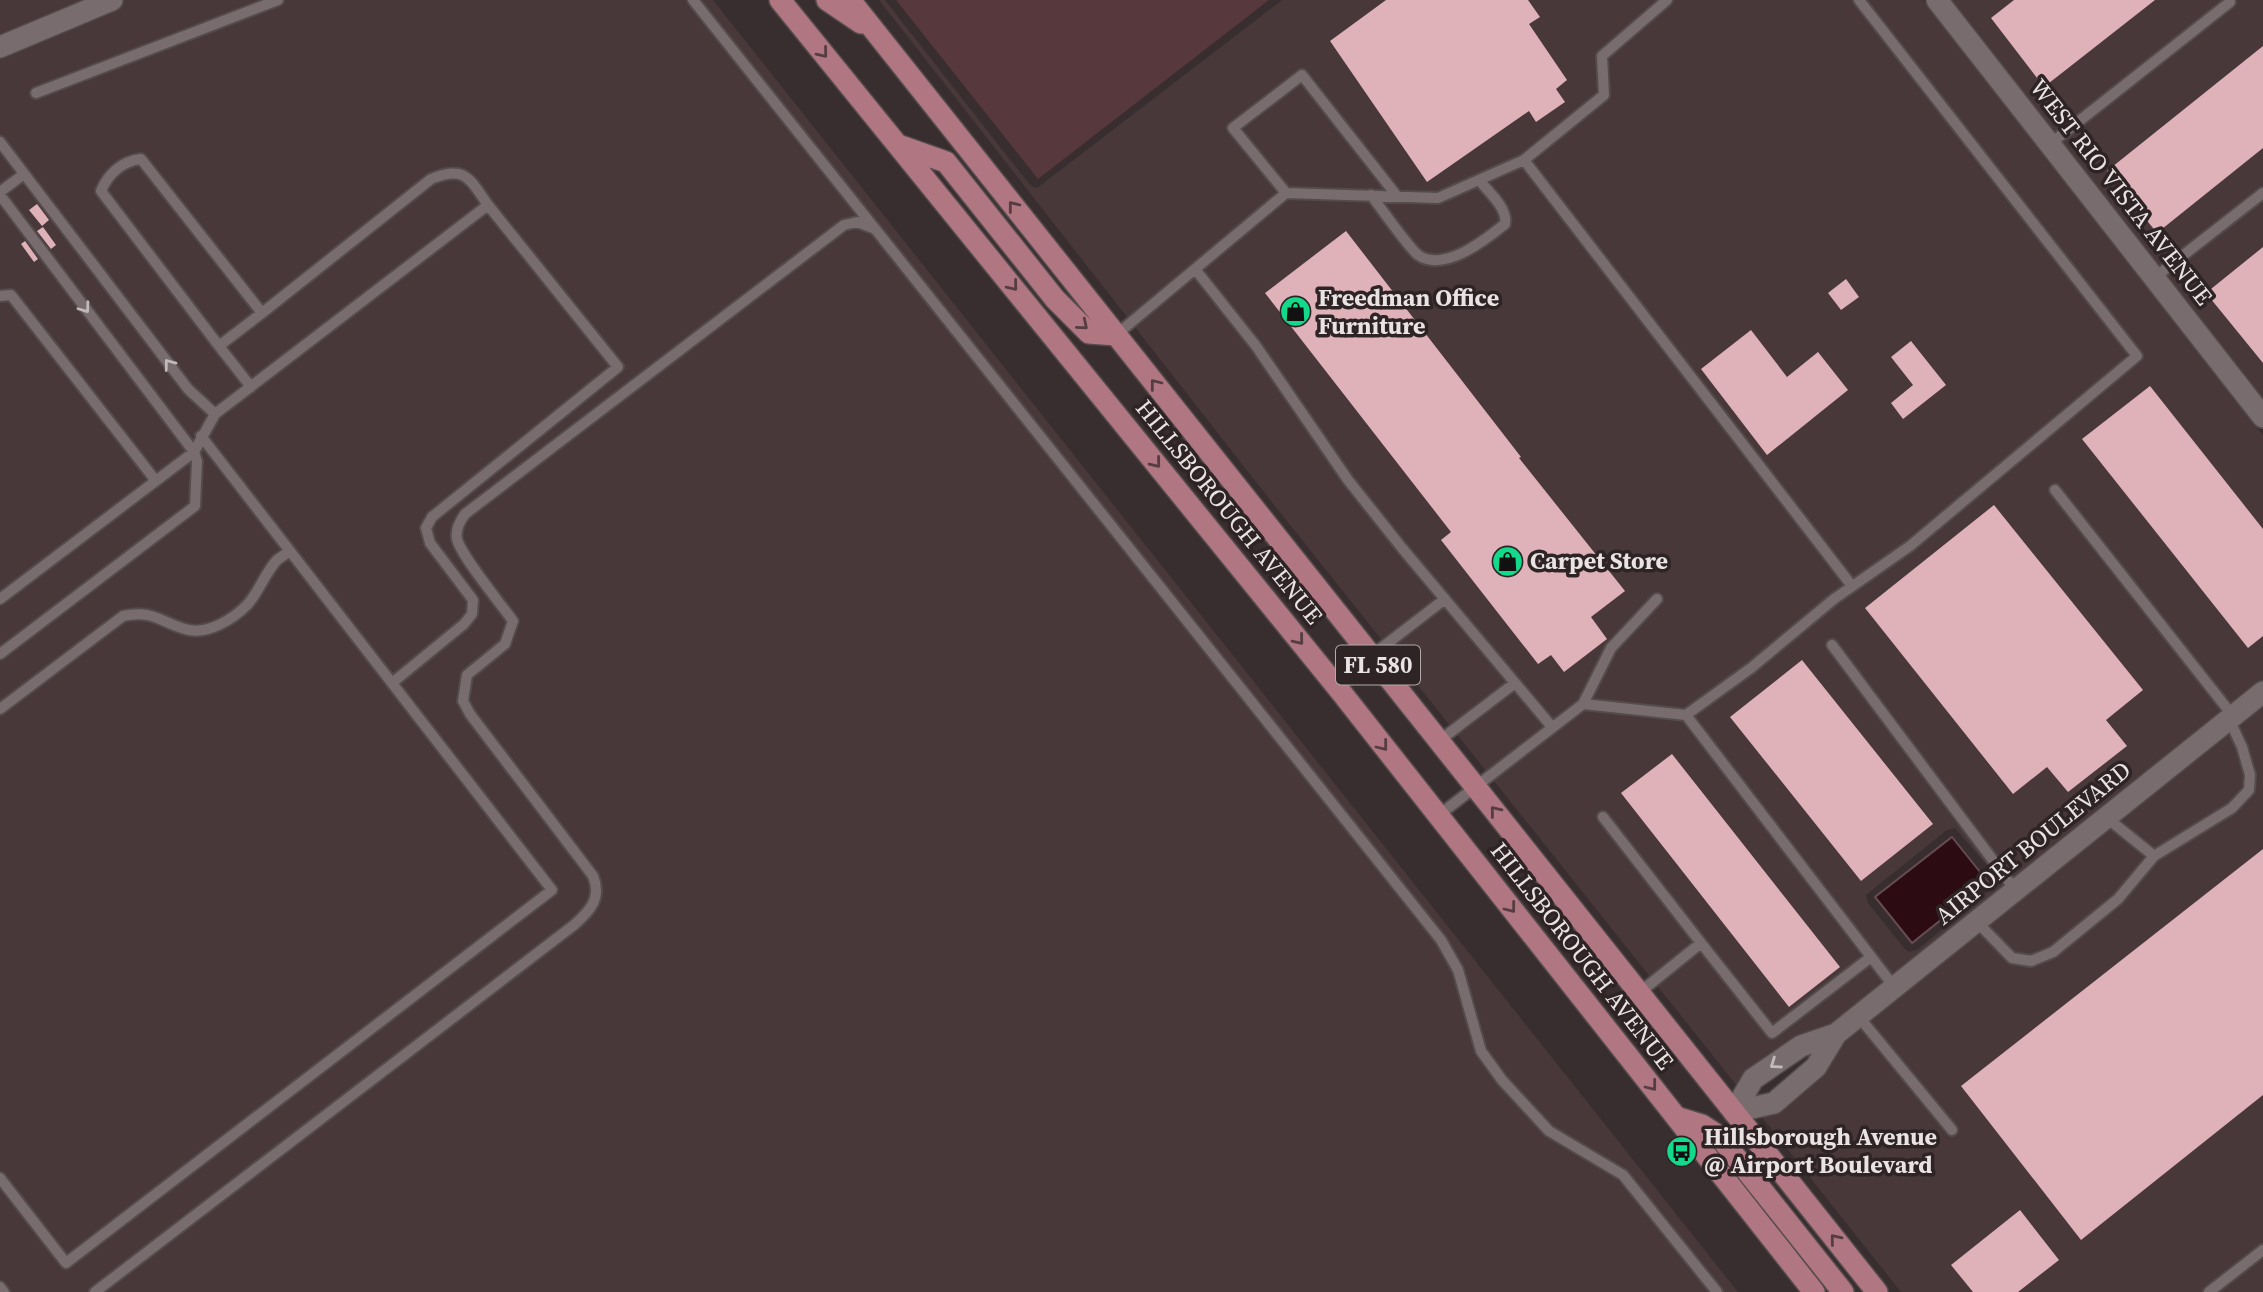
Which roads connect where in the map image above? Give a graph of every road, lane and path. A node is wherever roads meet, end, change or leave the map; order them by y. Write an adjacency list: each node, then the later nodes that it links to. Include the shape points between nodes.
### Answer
1 (112, 0): 12 (street)
2 (278, 0): 13 (lane)
3 (693, 0): 26 (lane)
4 (780, 0): 16 (main road, HILLSBOROUGH AVENUE / FL 580, one-way to 16)
5 (827, 0): 11 (main road)
6 (850, 0): 11 (main road, HILLSBOROUGH AVENUE / FL 580)
7 (1667, 0): 17 (lane, via 1602,57 1604,95)
8 (1859, 0): 41 (lane, via 2137,356 1910,546)
9 (1943, 2): 15 (street, WEST RIO VISTA AVENUE)
10 (2230, 2): 15 (lane)
11 (880, 36): 31 (main road, HILLSBOROUGH AVENUE / FL 580, one-way to 11)
12 (0, 47)
13 (36, 93)
14 (0, 142): 18 (lane)
15 (2050, 144): 28 (street, WEST RIO VISTA AVENUE)
16 (898, 145): 31 (main road, one-way to 31, via 946,162 1055,299 1089,333); 58 (main road, HILLSBOROUGH AVENUE / FL 580, one-way to 58)
17 (1524, 160): 19 (lane); 41 (lane)
18 (24, 174): 20 (lane); 34 (lane, one-way to 18, via 188,389)
19 (1480, 181): 23 (lane, via 1504,211 1505,224 1452,259 1418,255); 24 (lane, via 1438,198)
20 (0, 193): 37 (lane, one-way to 37)
21 (1286, 193): 23 (lane); 24 (lane, via 1233,128 1302,75); 27 (lane)
22 (2263, 193): 28 (lane)
23 (1371, 195): 24 (lane)
24 (1397, 196)
25 (488, 205): 30 (lane, via 470,179 459,172 431,179); 33 (lane); 48 (lane, via 618,367 432,517 426,528 430,542 473,600 472,614)
26 (876, 229): 77 (lane, via 857,222 844,225 465,514 458,525 457,539 464,553 513,621 505,644 467,675 463,701 593,876 596,899 590,910); 78 (lane, via 1441,940 1458,971 1481,1051 1502,1080 1549,1131 1623,1175)
27 (1195, 269): 31 (lane); 43 (lane, via 1256,346 1348,480)
28 (2154, 278): 35 (street, WEST RIO VISTA AVENUE)
29 (0, 296): 38 (lane, via 11,295)
30 (262, 313): 32 (lane); 32 (lane, via 141,159 123,164 100,191)
31 (1116, 335): 47 (main road, HILLSBOROUGH AVENUE / FL 580, one-way to 31)
32 (219, 345): 33 (lane)
33 (251, 387): 34 (lane)
34 (215, 414): 36 (lane)
35 (2263, 417)
36 (201, 436): 37 (lane); 40 (lane)
37 (194, 453): 38 (lane); 46 (lane, via 195,506)
38 (156, 481): 42 (lane)
39 (2055, 490): 54 (lane)
40 (290, 551): 48 (lane); 52 (lane, via 277,561 246,606 226,621 193,631 156,616 123,616)
41 (1852, 586): 53 (lane)
42 (0, 599)
43 (1445, 599): 47 (lane); 49 (lane)
44 (1657, 599): 51 (lane, via 1611,648)
45 (1832, 645): 62 (lane)
46 (0, 654)
47 (1371, 656): 56 (main road, HILLSBOROUGH AVENUE / FL 580)
48 (392, 682): 73 (lane, via 552,890 65,1263)
49 (1515, 682): 55 (lane); 56 (lane)
50 (2263, 692): 54 (street, AIRPORT BOULEVARD)
51 (1583, 704): 53 (lane); 55 (lane)
52 (0, 709)
53 (1686, 715): 65 (lane)
54 (2231, 718): 60 (street, AIRPORT BOULEVARD); 61 (lane, via 2250,775 2249,790 2232,808)
55 (1552, 727): 57 (lane)
56 (1439, 741): 57 (main road, HILLSBOROUGH AVENUE / FL 580)
57 (1475, 787): 58 (lane); 67 (main road, HILLSBOROUGH AVENUE / FL 580, one-way to 57)
58 (1438, 816): 71 (main road, HILLSBOROUGH AVENUE / FL 580, one-way to 71)
59 (1603, 817): 64 (lane)
60 (2107, 818): 61 (lane); 62 (street, AIRPORT BOULEVARD)
61 (2154, 856): 63 (lane, via 2118,898 2053,952 2031,961 2012,958)
62 (2016, 891): 63 (street, AIRPORT BOULEVARD)
63 (1977, 922): 66 (street, AIRPORT BOULEVARD)
64 (1701, 943): 65 (lane, via 1772,1033); 67 (lane)
65 (1871, 957): 66 (lane)
66 (1895, 988): 68 (street, AIRPORT BOULEVARD)
67 (1639, 993): 70 (main road, HILLSBOROUGH AVENUE / FL 580)
68 (1859, 1017): 69 (street, AIRPORT BOULEVARD); 72 (lane)
69 (1836, 1034): 70 (street, AIRPORT BOULEVARD, one-way to 70, via 1801,1046 1753,1079); 70 (street, AIRPORT BOULEVARD, via 1816,1067 1774,1103)
70 (1734, 1112): 81 (main road, HILLSBOROUGH AVENUE / FL 580, one-way to 70)
71 (1676, 1117): 79 (main road, HILLSBOROUGH AVENUE / FL 580); 80 (main road, via 1718,1136)
72 (1952, 1130)
73 (0, 1178)
74 (2263, 1250): 82 (lane)
75 (0, 1287): 76 (lane)
76 (4, 1292)
77 (95, 1292)
78 (1717, 1292)
79 (1814, 1292)
80 (1843, 1292)
81 (1877, 1292)
82 (2209, 1292)

